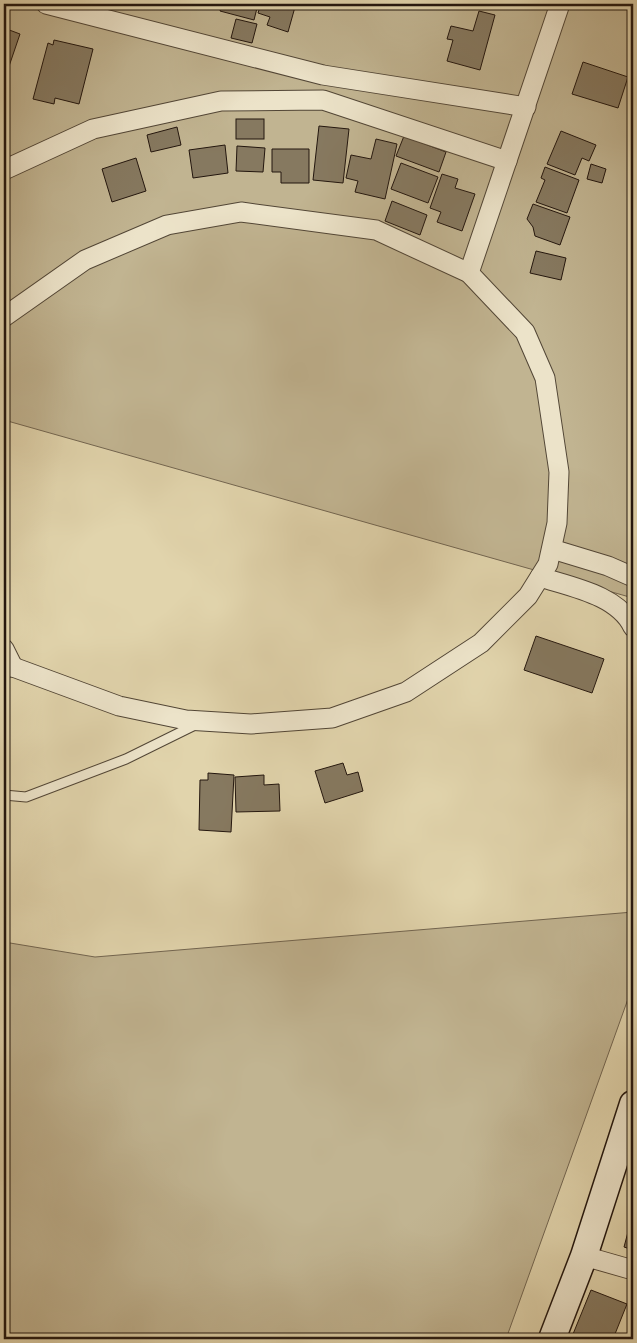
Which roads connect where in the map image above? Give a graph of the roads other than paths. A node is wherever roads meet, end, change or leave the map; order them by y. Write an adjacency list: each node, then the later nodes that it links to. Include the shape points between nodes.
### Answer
1 (46, 4): 3 (street, via 323,74)
2 (560, 4): 3 (street)
3 (526, 106): 4 (street)
4 (507, 161): 5 (street, via 323,100 221,101 93,129); 6 (street)
5 (4, 170)
6 (469, 273): 7 (street, via 376,230 241,212 167,225 85,260); 8 (street, via 525,332 545,378 559,472 557,523)
7 (4, 317)
8 (552, 549): 9 (street); 10 (street)
9 (540, 577): 11 (street, via 601,598); 14 (street, via 528,596 481,642 406,692 332,718 250,724)
10 (633, 577)
11 (632, 615)
12 (4, 649): 13 (street)
13 (8, 667): 14 (street, via 119,706)
14 (202, 722): 15 (lane, via 126,760 26,797)
15 (4, 795)
16 (632, 1110): 17 (main road)
17 (584, 1256): 18 (street); 19 (main road)
18 (633, 1270)
19 (552, 1339)

